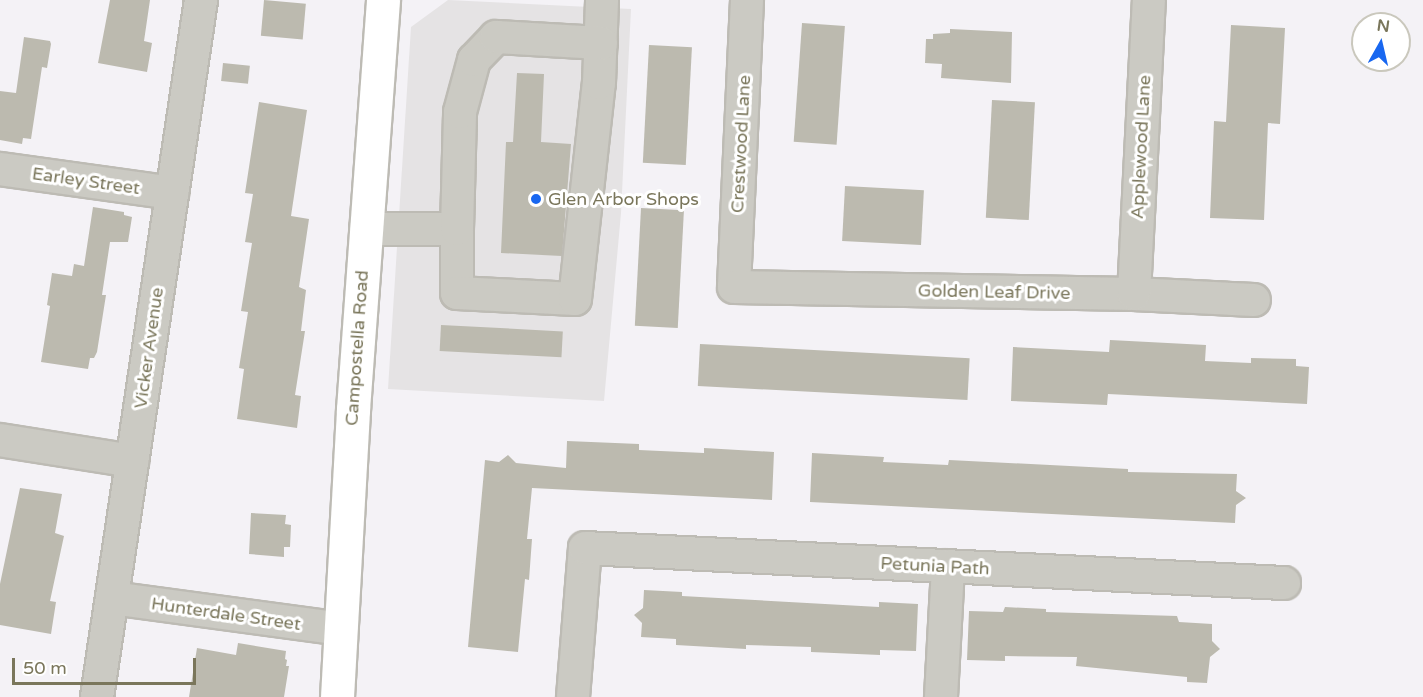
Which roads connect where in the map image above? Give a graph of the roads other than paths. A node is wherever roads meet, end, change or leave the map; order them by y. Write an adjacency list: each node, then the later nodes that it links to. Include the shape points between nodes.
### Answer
1 (201, 0): 8 (street, Vicker Avenue)
2 (383, 0): 10 (main road, Campostella Road)
3 (602, 0): 6 (street)
4 (747, 0): 11 (street, Crestwood Lane)
5 (1149, 0): 12 (street, Applewood Lane)
6 (601, 43): 9 (street, via 496,37 474,60 460,112); 9 (street, via 575,299 457,293)
7 (0, 169): 8 (street, Earley Street)
8 (172, 193): 15 (street, Vicker Avenue)
9 (457, 229): 10 (street)
10 (366, 230): 19 (main road, Campostella Road)
11 (734, 287): 12 (street, Golden Leaf Drive)
12 (1134, 294): 13 (street, Golden Leaf Drive)
13 (1254, 300)
14 (0, 440): 15 (street)
15 (132, 461): 18 (street, Vicker Avenue)
16 (948, 566): 17 (street, Petunia Path); 22 (street, Petunia Path, via 585,548); 23 (street)
17 (1284, 583)
18 (112, 598): 19 (street, Hunterdale Street); 20 (street, Vicker Avenue)
19 (340, 629): 21 (main road, Campostella Road)
20 (97, 697)
21 (337, 697)
22 (573, 697)
23 (941, 697)

